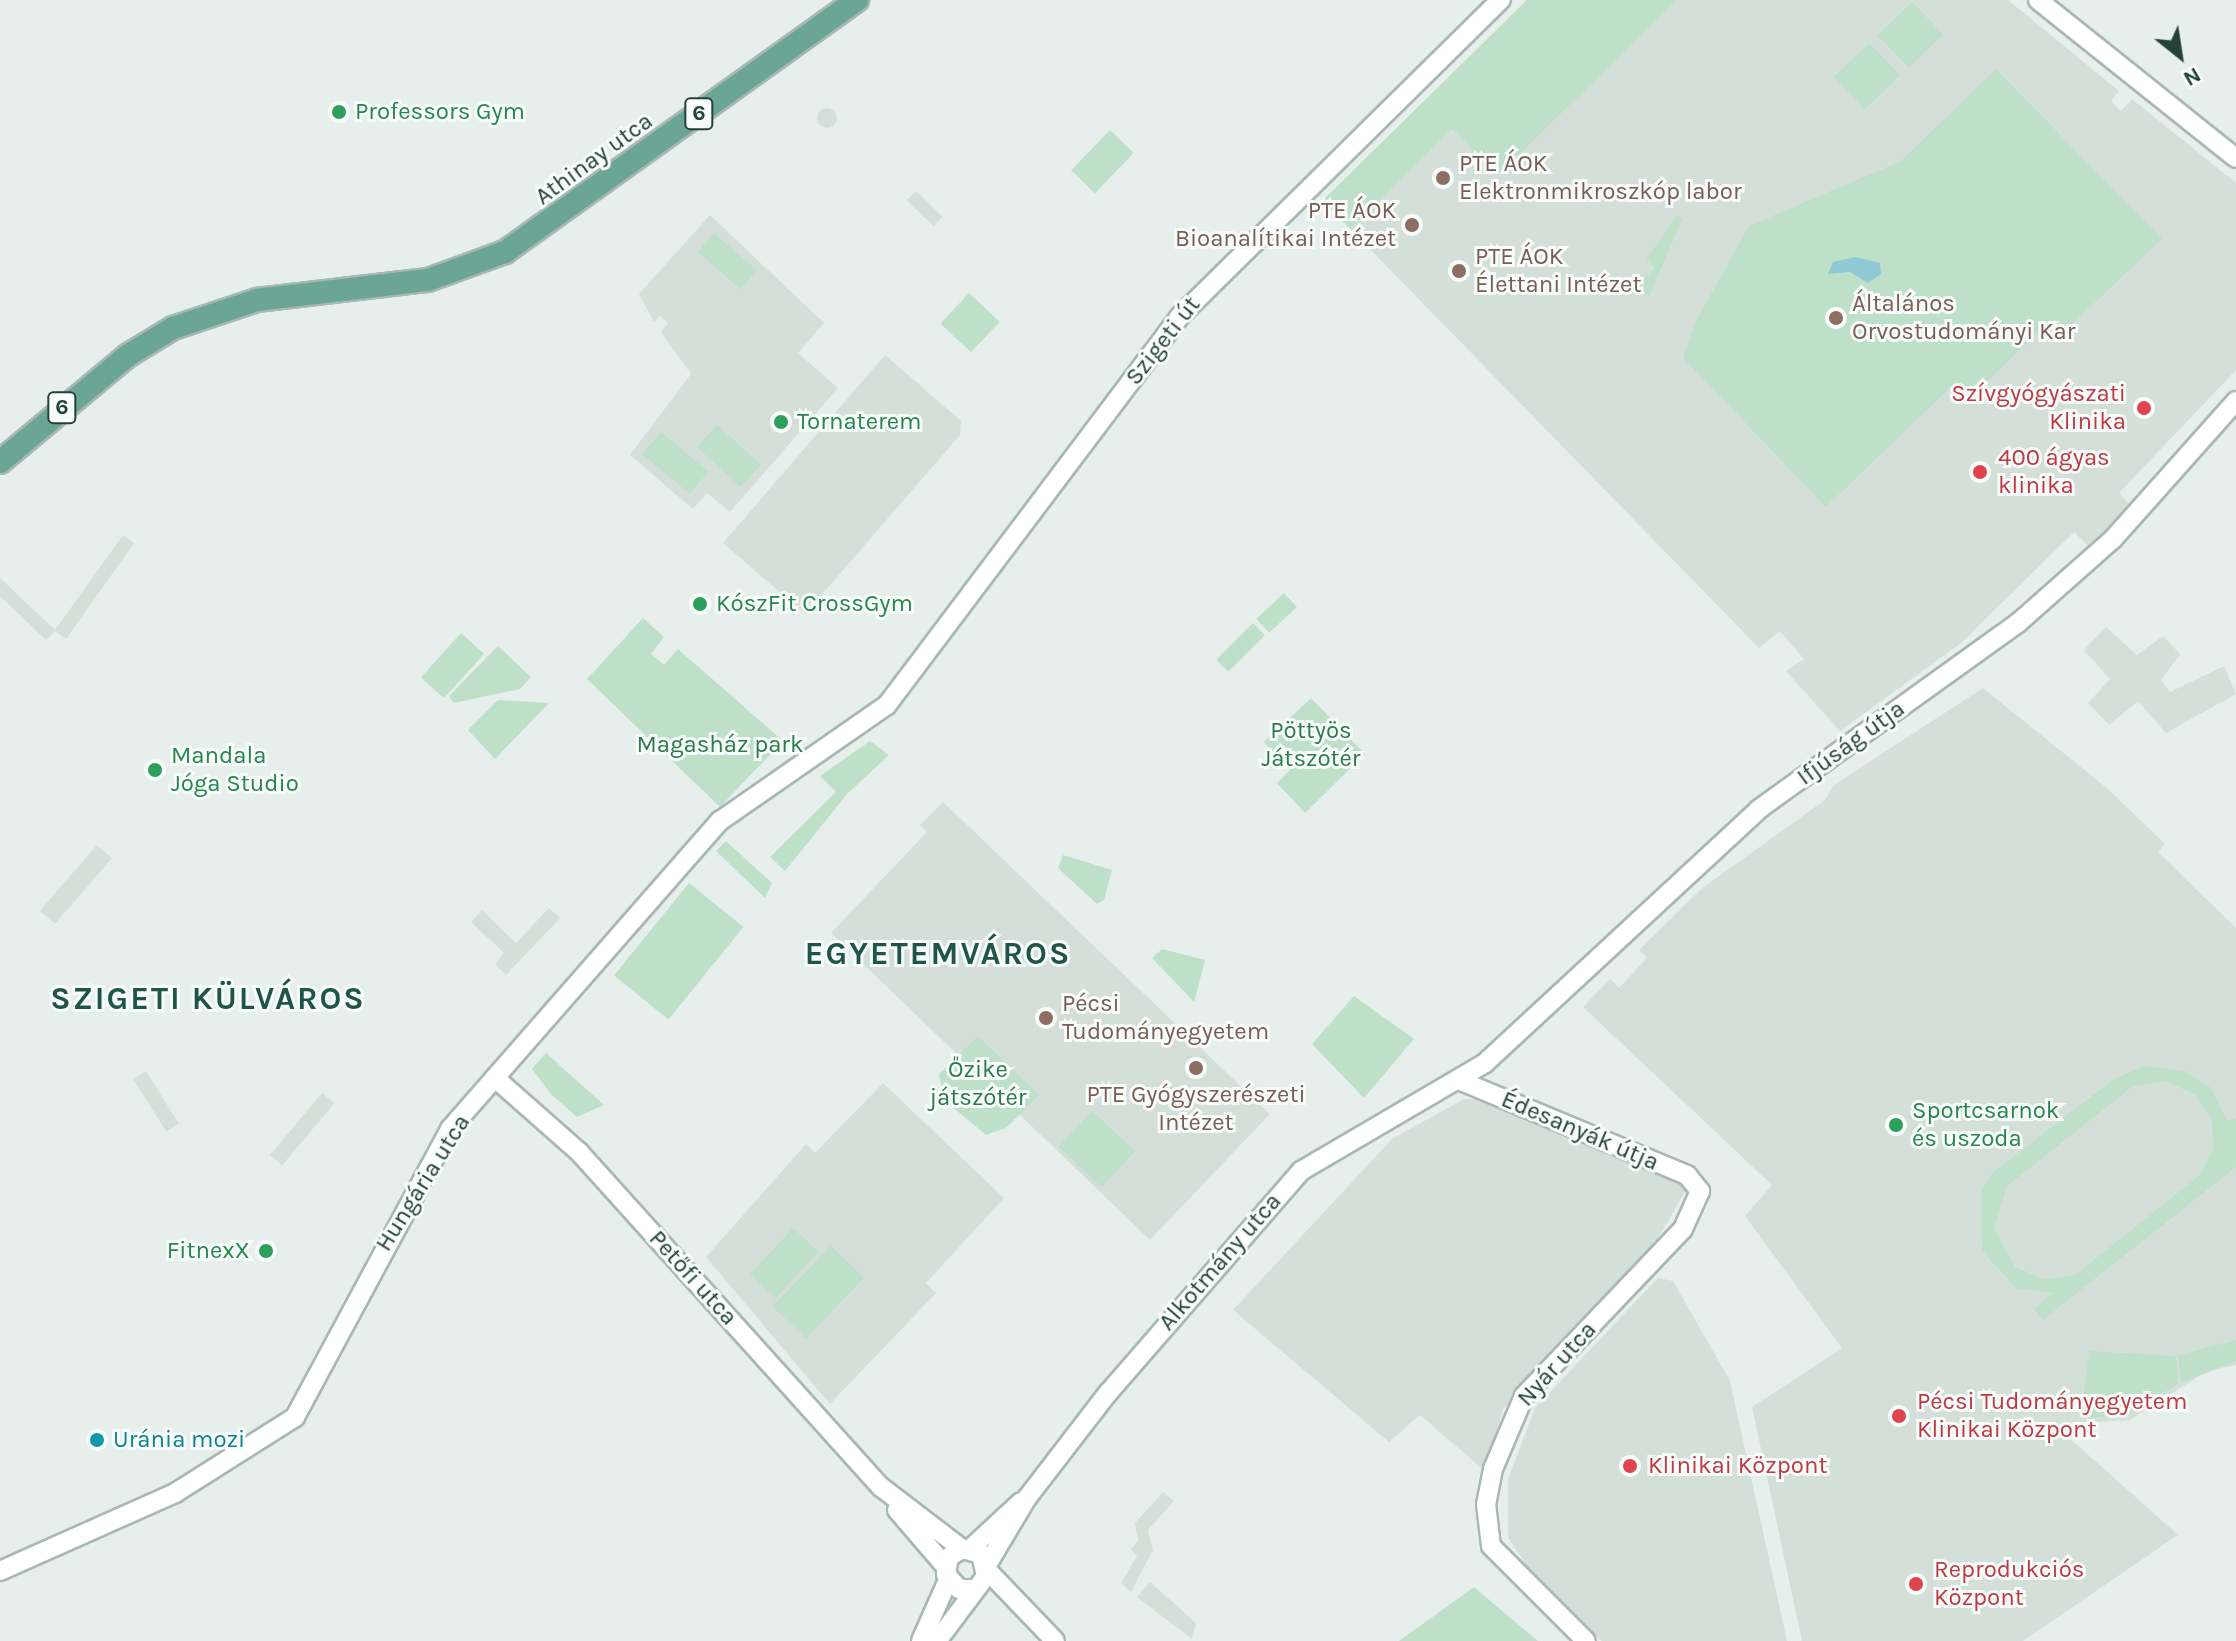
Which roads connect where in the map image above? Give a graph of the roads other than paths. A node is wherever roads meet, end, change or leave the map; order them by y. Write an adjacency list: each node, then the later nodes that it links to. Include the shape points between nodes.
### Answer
1 (857, 0): 6 (main road, Athinay utca / 6, via 505,252 428,280 257,300 173,328 127,356)
2 (1501, 0): 7 (street, Szigeti út, via 1179,317)
3 (2038, 0): 4 (street)
4 (2236, 158)
5 (2236, 401): 9 (street, Ifjúság útja, via 2113,539 2018,623 1759,809)
6 (0, 462)
7 (870, 723): 8 (street, Hungária utca, via 734,808)
8 (495, 1078): 11 (street, Petőfi utca, via 579,1152); 15 (street, Hungária utca, via 450,1129 295,1417 175,1493)
9 (1461, 1081): 10 (street, Édesanyák útja); 12 (street, Alkotmány utca, via 1301,1171)
10 (1698, 1182): 22 (street, Nyár utca, via 1696,1213 1524,1396 1500,1442 1486,1504 1489,1538 1545,1607)
11 (881, 1487): 13 (street, Petőfi utca); 16 (street, Petőfi utca)
12 (1027, 1498): 13 (street, Alkotmány utca); 14 (street, Alkotmány utca)
13 (966, 1549): 14 (street, Petőfi utca); 16 (street, Alkotmány utca)
14 (987, 1568): 17 (street, Alkotmány utca); 18 (street, Petőfi utca)
15 (0, 1571)
16 (947, 1573): 17 (street); 19 (street, Alkotmány utca)
17 (974, 1589): 18 (street); 20 (street, Alkotmány utca)
18 (1023, 1614): 21 (street)
19 (921, 1641)
20 (937, 1641)
21 (1055, 1641)
22 (1586, 1641)

